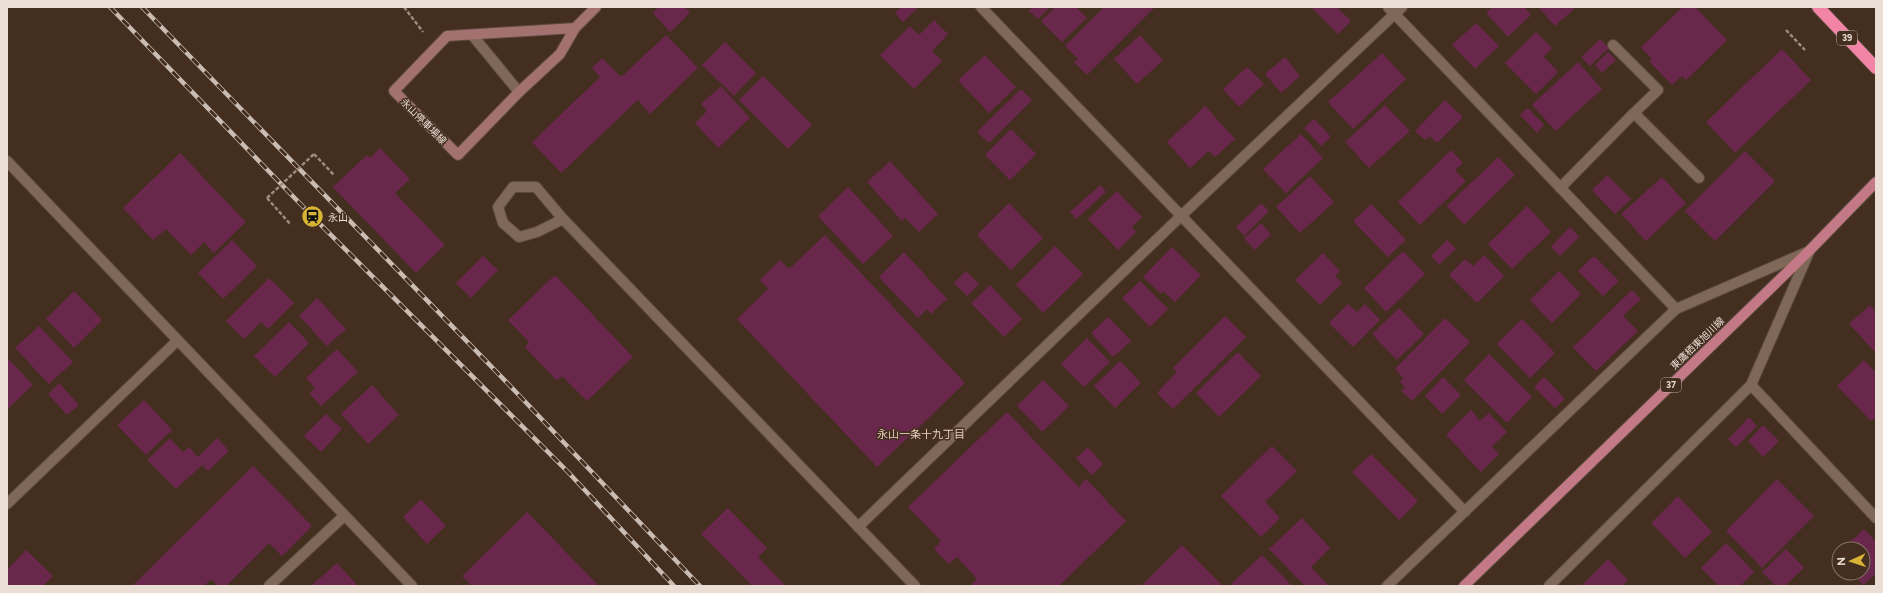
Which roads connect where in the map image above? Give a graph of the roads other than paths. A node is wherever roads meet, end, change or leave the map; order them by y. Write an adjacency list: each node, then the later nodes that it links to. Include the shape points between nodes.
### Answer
1 (596, 7): 5 (main road, 永山停車場線)
2 (981, 7): 15 (street)
3 (1818, 7): 8 (highway, 39)
4 (1395, 9): 14 (street); 15 (street)
5 (575, 28): 6 (main road, 永山停車場線); 9 (main road, 永山停車場線, via 560,54)
6 (473, 36): 9 (street); 9 (main road, 永山停車場線, via 447,36 394,91 458,155)
7 (1613, 45): 10 (street, via 1658,90)
8 (1876, 68)
9 (519, 92)
10 (1634, 114): 12 (street); 14 (street)
11 (9, 169): 19 (street)
12 (1699, 178)
13 (1876, 182): 17 (main road, 東鷹栖東旭川線 / 37)
14 (1560, 188): 18 (street)
15 (1181, 216): 22 (street); 25 (street)
16 (563, 218): 16 (street, via 536,187 513,187 498,207 503,223 519,238); 25 (street)
17 (1809, 251): 18 (street); 20 (street); 30 (main road, 東鷹栖東旭川線 / 37)
18 (1676, 309): 22 (street)
19 (178, 340): 21 (street); 23 (street)
20 (1751, 385): 24 (street); 31 (street)
21 (7, 504)
22 (1465, 512): 29 (street)
23 (344, 516): 26 (street); 27 (street)
24 (1876, 518)
25 (858, 527): 28 (street)
26 (270, 586)
27 (412, 586)
28 (915, 586)
29 (1387, 586)
30 (1464, 586)
31 (1549, 586)

